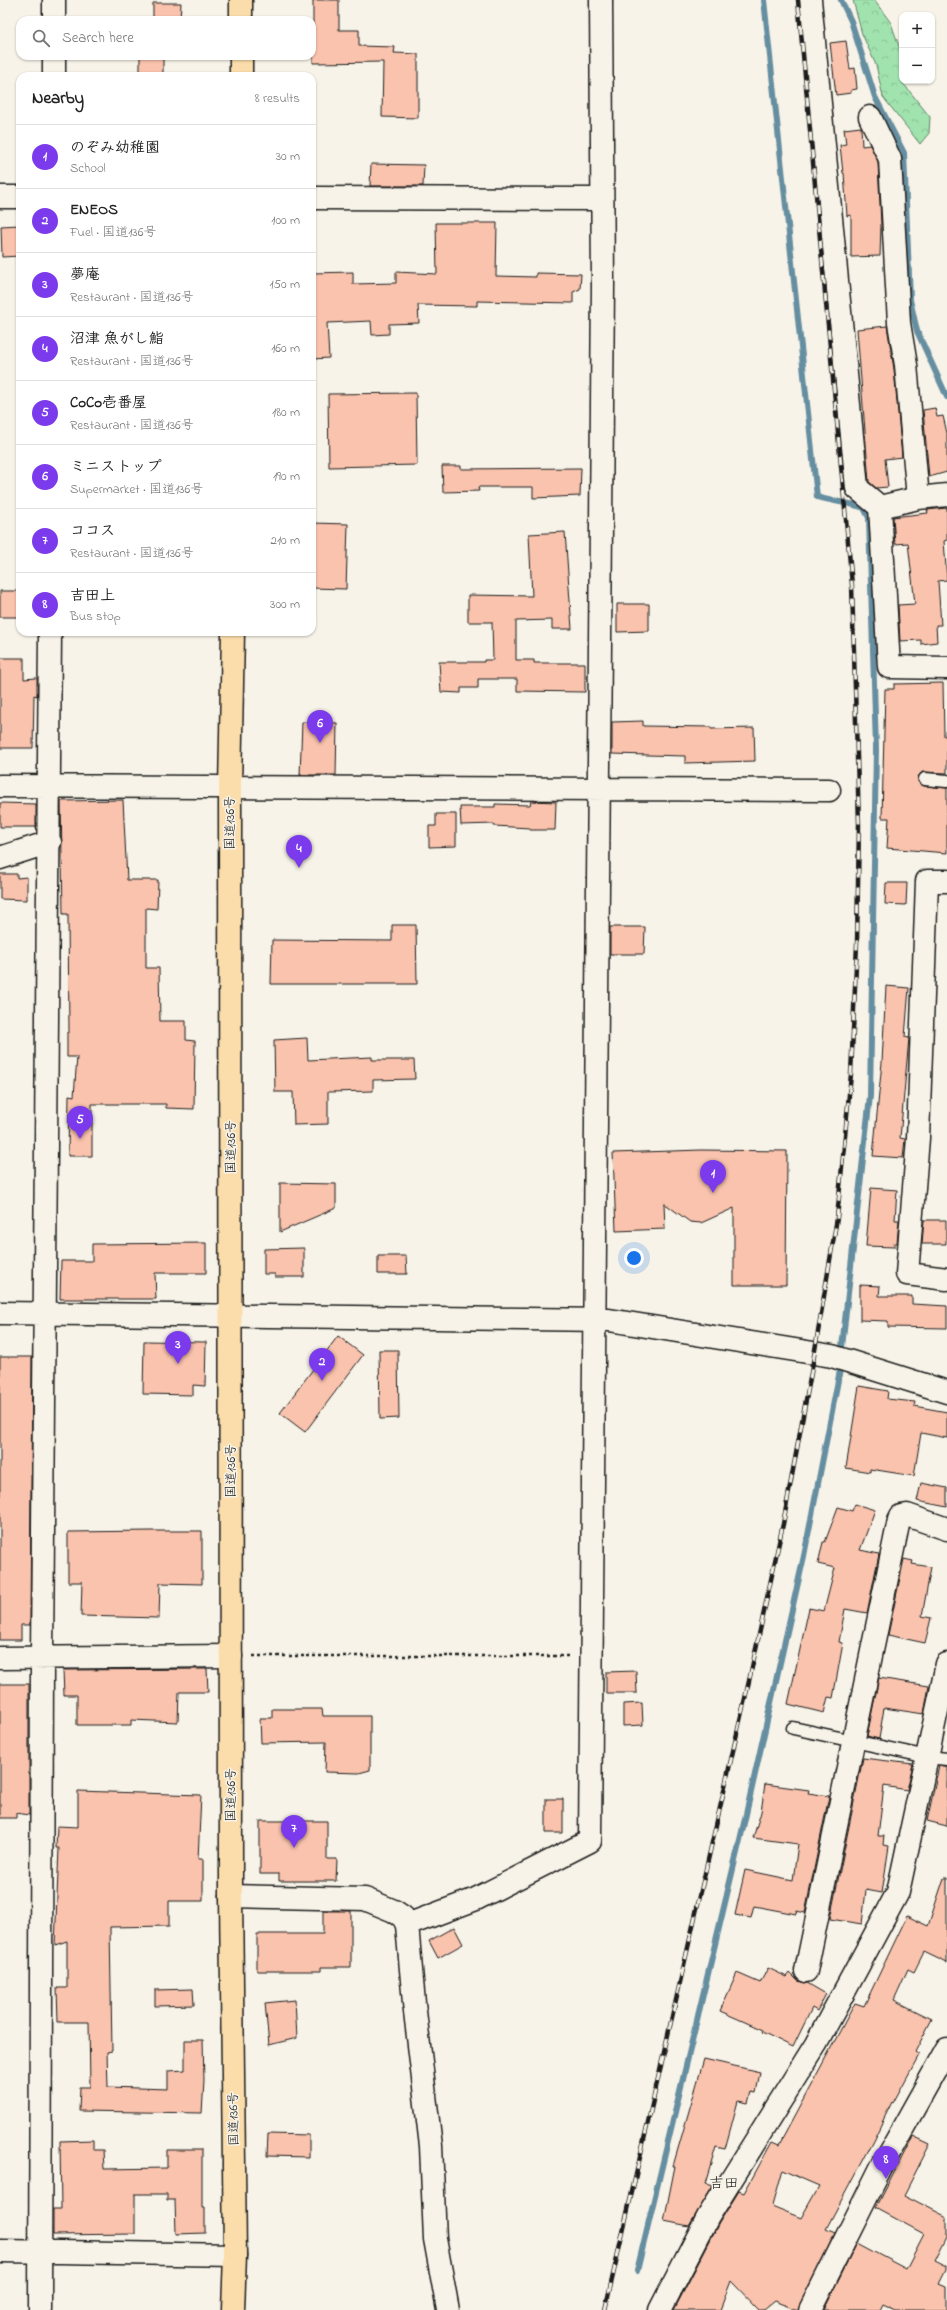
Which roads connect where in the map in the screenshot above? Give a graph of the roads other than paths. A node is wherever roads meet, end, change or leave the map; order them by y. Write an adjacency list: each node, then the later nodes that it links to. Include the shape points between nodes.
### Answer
1 (54, 0): 5 (street)
2 (241, 0): 6 (highway)
3 (601, 0): 15 (street)
4 (810, 0): 18 (street, via 857,488)
5 (54, 16)
6 (241, 16)
7 (54, 60): 9 (street)
8 (241, 60): 10 (highway)
9 (54, 72)
10 (241, 72)
11 (870, 117): 17 (street, via 890,159 899,323 906,365)
12 (0, 197): 13 (street)
13 (16, 197)
14 (316, 198): 15 (street)
15 (601, 199): 27 (street, via 603,284)
16 (947, 495): 17 (street)
17 (918, 498): 18 (street)
18 (880, 507): 21 (street, via 889,667)
19 (50, 636): 25 (street)
20 (233, 636): 26 (highway, 国道136号)
21 (947, 668)
22 (925, 779): 23 (lane)
23 (947, 781)
24 (0, 786): 25 (street)
25 (49, 787): 26 (street); 29 (street)
26 (230, 788): 27 (street); 35 (highway, 国道136号)
27 (599, 790): 28 (street); 36 (street)
28 (829, 790)
29 (50, 842): 30 (street); 34 (street)
30 (0, 858)
31 (947, 881): 32 (street, via 926,881 918,1138 907,1274)
32 (947, 1279)
33 (0, 1313): 34 (street)
34 (45, 1314): 35 (street); 41 (street)
35 (231, 1317): 36 (street); 39 (highway, 国道136号)
36 (596, 1320): 37 (street, via 832,1356); 47 (street, via 590,1841 476,1899)
37 (947, 1392)
38 (947, 1529): 44 (street, via 907,1515 901,1516 899,1520)
39 (231, 1656): 41 (street); 46 (highway, 国道136号)
40 (0, 1658): 41 (street)
41 (42, 1658): 51 (street)
42 (947, 1664): 45 (street)
43 (793, 1728): 44 (lane)
44 (853, 1742): 45 (lane); 48 (street)
45 (938, 1758): 56 (street, via 893,1903 816,2044 708,2217)
46 (231, 1896): 47 (street, via 365,1899 394,1911 403,1917); 52 (highway, 国道136号)
47 (407, 1925): 55 (street, via 431,2146 435,2239)
48 (806, 1971)
49 (947, 2049): 57 (street, via 885,2160)
50 (0, 2251): 51 (street)
51 (40, 2252): 52 (street); 53 (street)
52 (235, 2255): 54 (highway, 国道136号)
53 (40, 2310)
54 (233, 2310)
55 (448, 2310)
56 (660, 2310)
57 (810, 2310)

